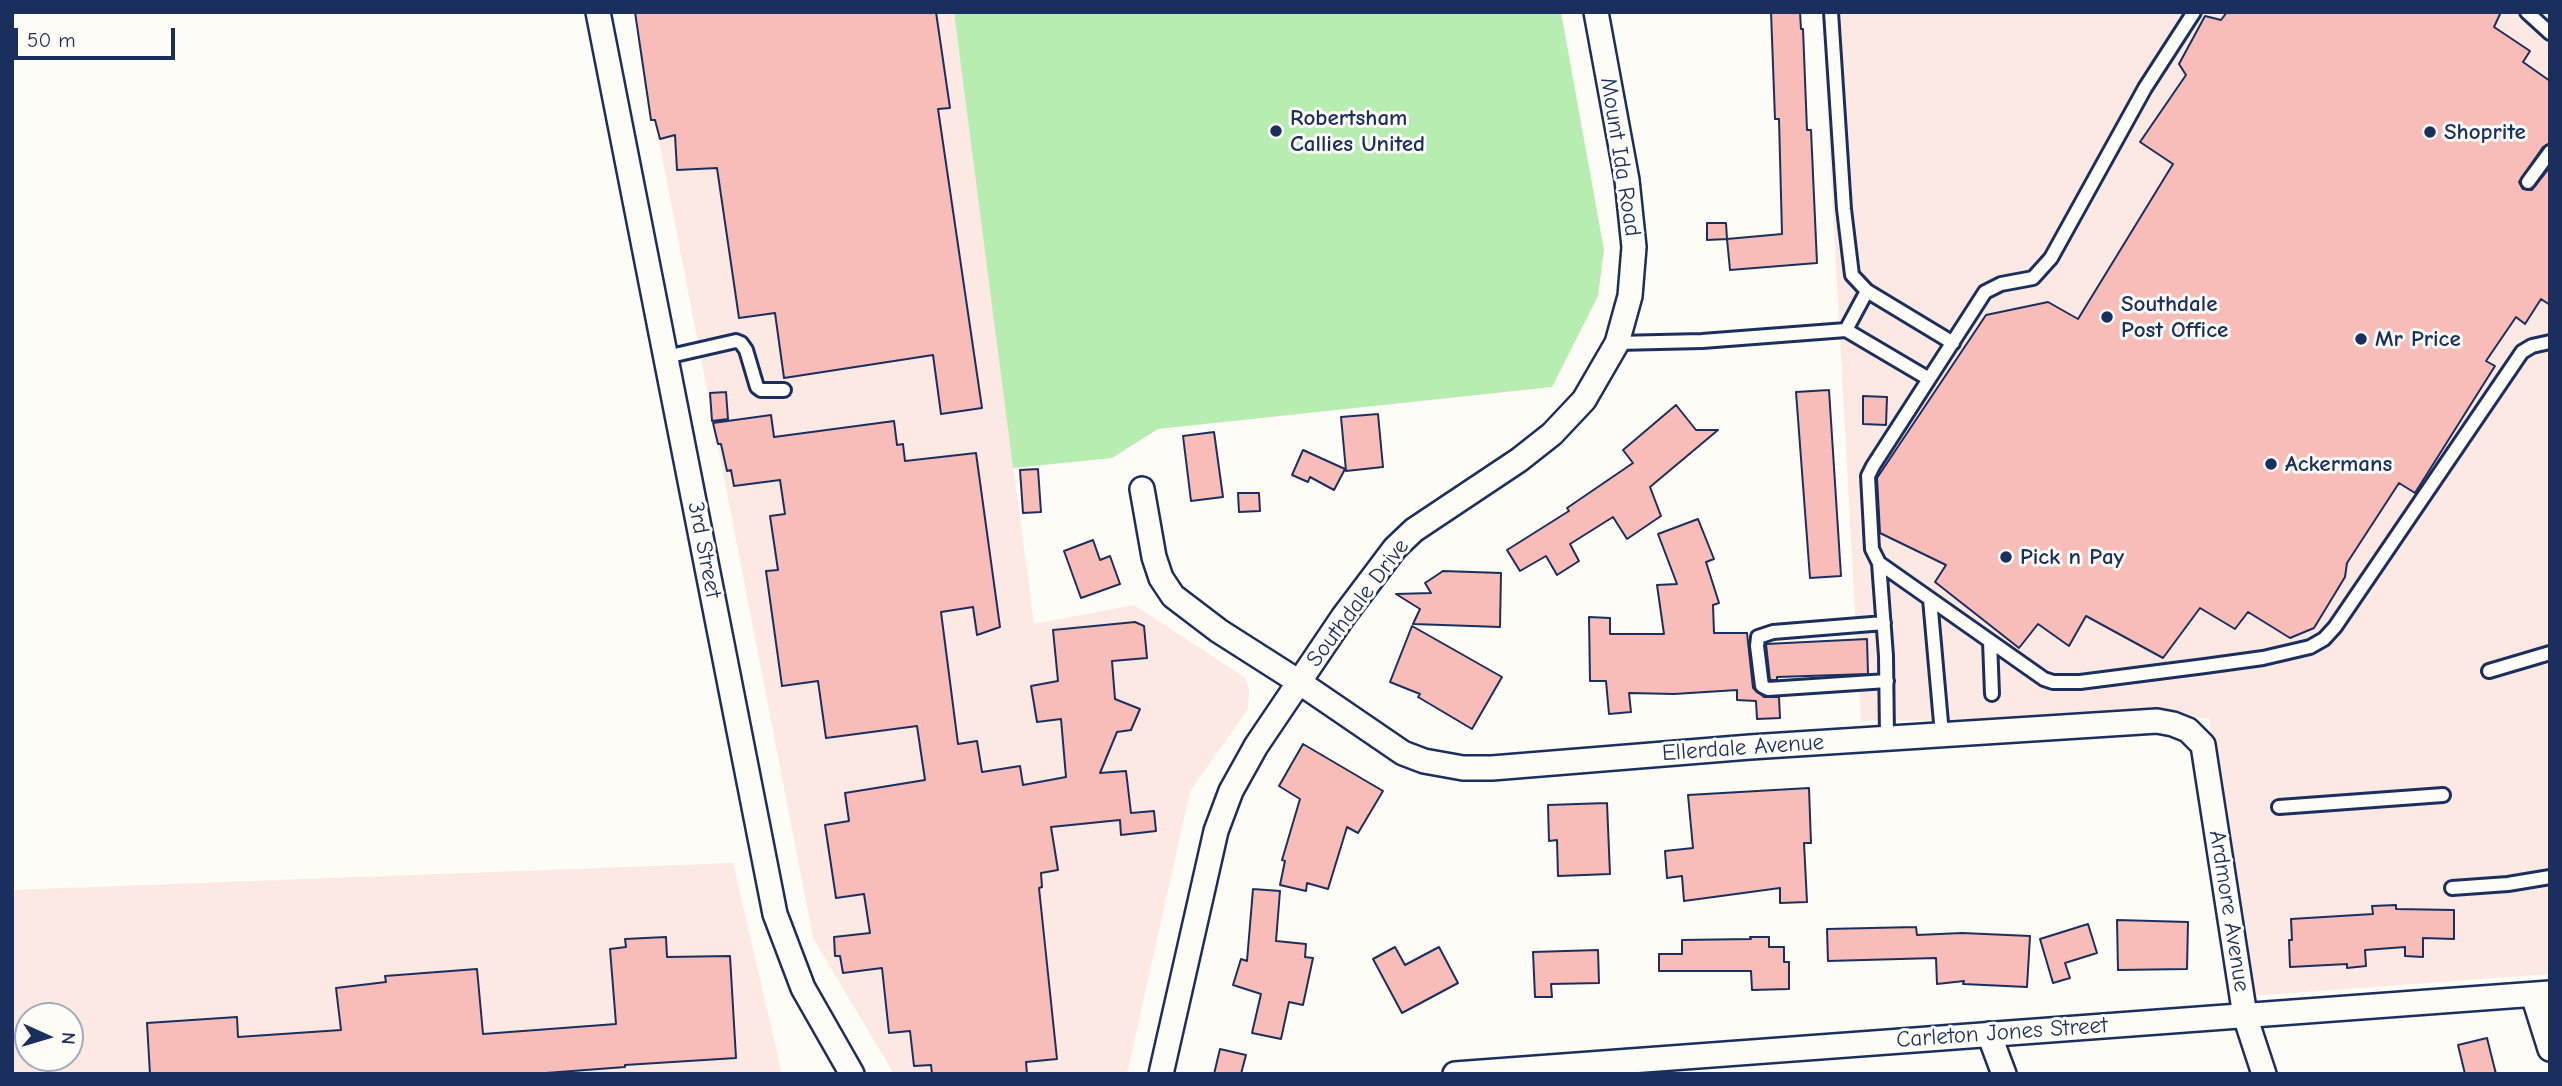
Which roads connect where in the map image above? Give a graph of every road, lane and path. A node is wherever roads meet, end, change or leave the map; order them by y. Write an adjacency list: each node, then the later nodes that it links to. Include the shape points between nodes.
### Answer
1 (598, 12): 14 (street, 3rd Street)
2 (1596, 12): 12 (street, Mount Ida Road, via 1634,247 1630,296)
3 (1831, 12): 9 (lane, via 1850,268)
4 (2194, 12): 13 (lane, via 2145,88 2051,258 2033,278 1989,288)
5 (2527, 12): 6 (lane)
6 (2550, 33)
7 (2550, 152): 8 (lane)
8 (2528, 182)
9 (1867, 291): 10 (lane); 13 (lane)
10 (1846, 330): 12 (lane); 15 (lane)
11 (2550, 342): 21 (lane, via 2528,348 2516,360 2335,627 2310,647 2263,658 2064,683 2044,679)
12 (1616, 343): 25 (street, Southdale Drive, via 1584,400 1552,434 1395,548)
13 (1953, 343): 15 (lane)
14 (666, 357): 16 (lane, via 736,341 746,350 757,387); 38 (street, 3rd Street, via 775,914 803,988)
15 (1929, 379): 18 (lane, via 1868,476 1872,549)
16 (784, 390)
17 (1142, 489): 25 (street, Ellerdale Avenue, via 1154,557 1173,596)
18 (1879, 563): 19 (lane); 20 (lane)
19 (1930, 599): 21 (lane); 27 (lane)
20 (1884, 623): 24 (lane); 24 (lane, via 1773,632 1758,636 1757,646 1762,686 1768,689)
21 (1990, 641): 26 (lane)
22 (2550, 653): 23 (lane)
23 (2489, 671)
24 (1886, 681): 28 (lane)
25 (1299, 682): 28 (street, Ellerdale Avenue, via 1403,752 1463,768); 39 (street, Southdale Drive, via 1256,746 1223,809)
26 (1992, 694)
27 (1942, 734): 28 (street, Ellerdale Avenue); 29 (street, Ellerdale Avenue, via 2157,721 2188,730)
28 (1887, 737)
29 (2203, 745): 35 (street, Ardmore Avenue)
30 (2443, 795): 31 (lane)
31 (2279, 807)
32 (2550, 877): 33 (lane)
33 (2452, 888)
34 (2541, 994): 35 (street, Carleton Jones Street); 37 (street)
35 (2245, 1016): 36 (street, Carleton Jones Street); 42 (street, Ardmore Avenue)
36 (1989, 1034): 40 (street, Carleton Jones Street); 41 (street)
37 (2550, 1049)
38 (852, 1074)
39 (1161, 1074)
40 (1455, 1074)
41 (2004, 1074)
42 (2264, 1074)

